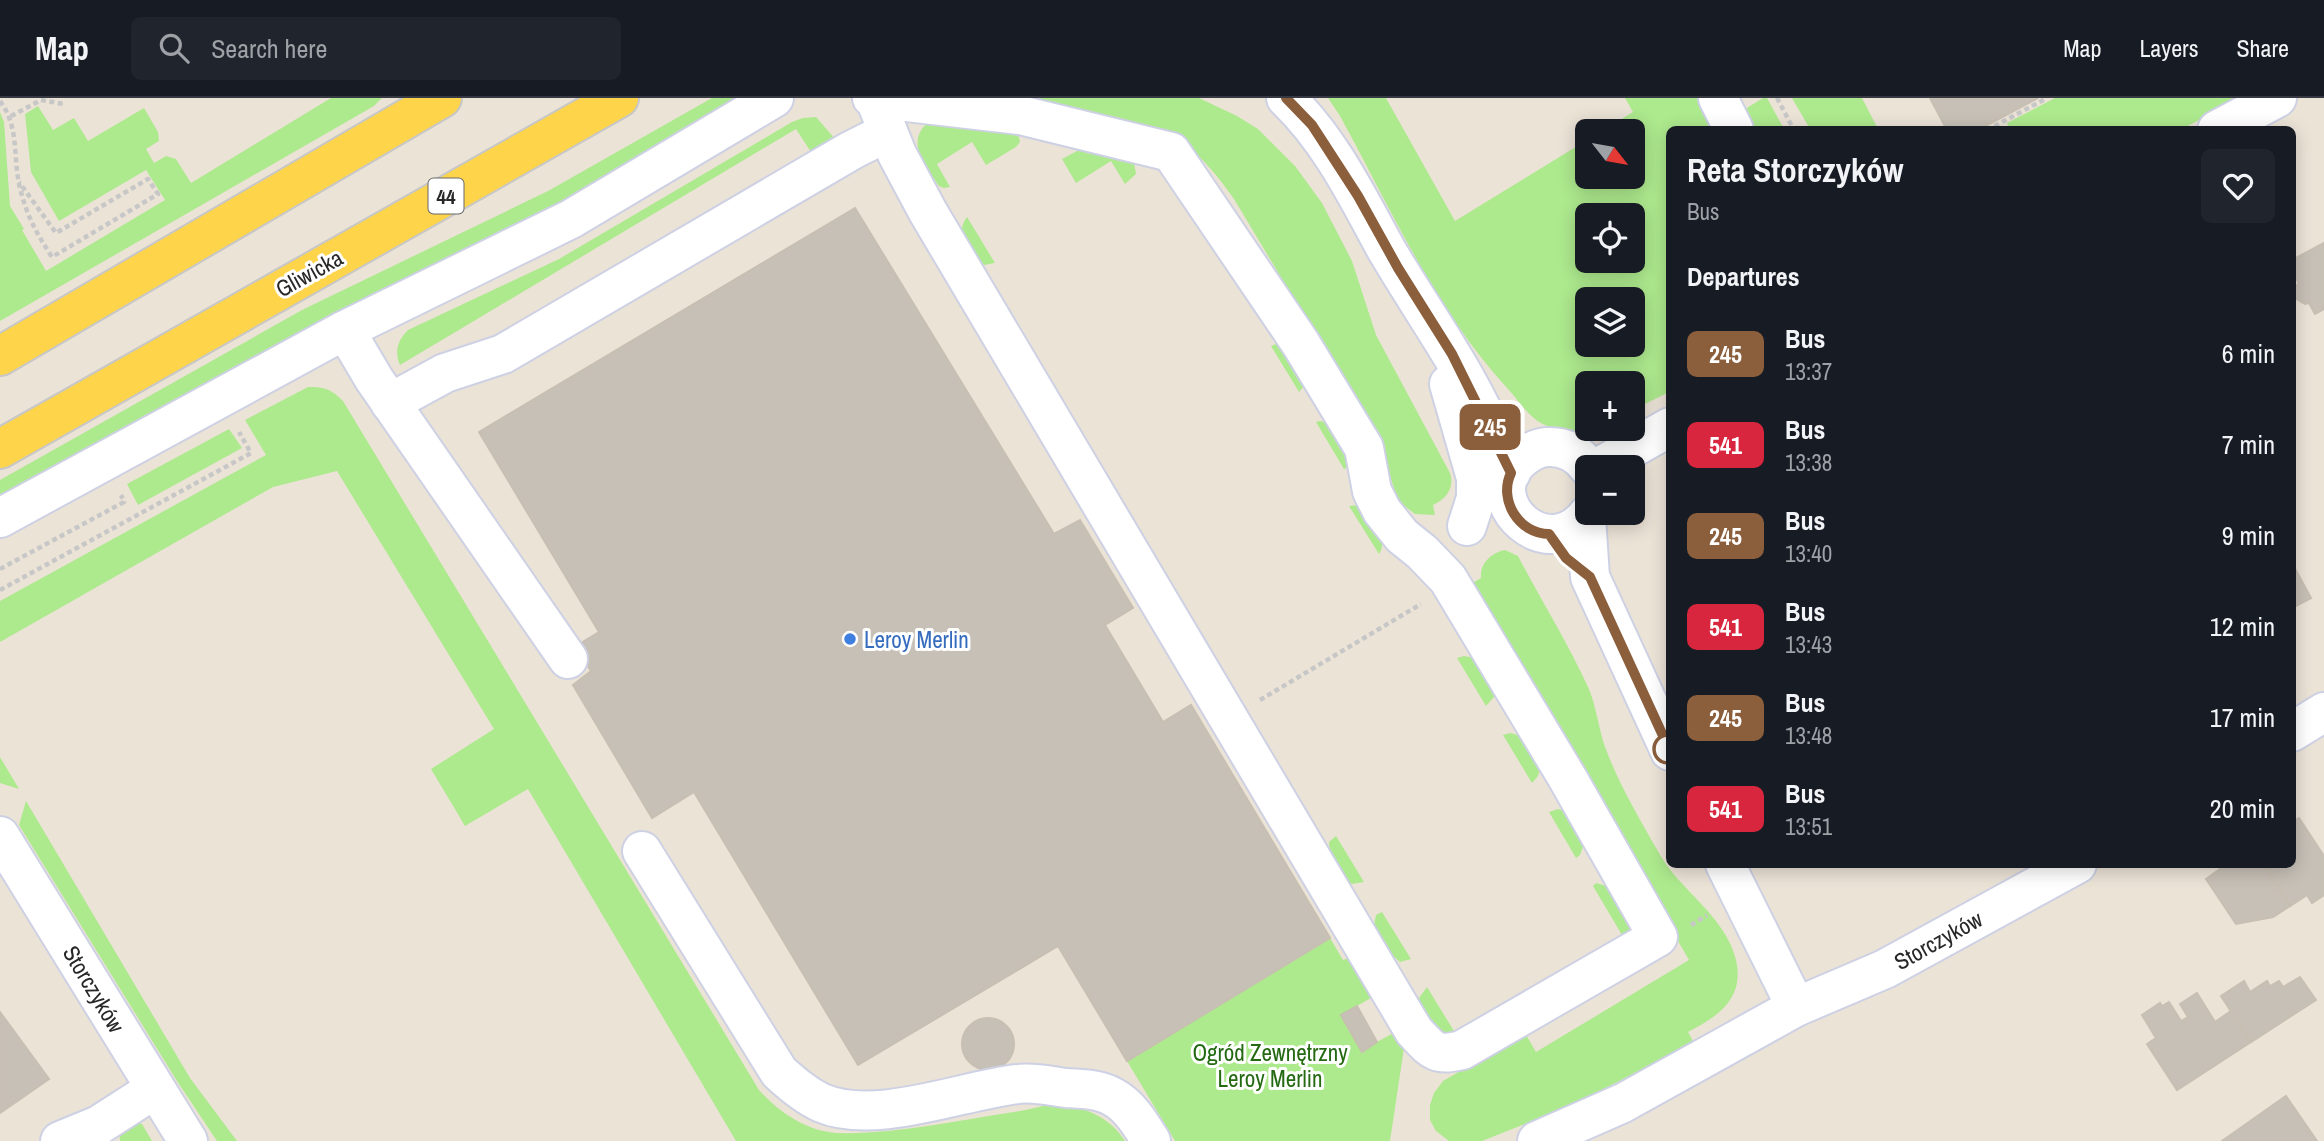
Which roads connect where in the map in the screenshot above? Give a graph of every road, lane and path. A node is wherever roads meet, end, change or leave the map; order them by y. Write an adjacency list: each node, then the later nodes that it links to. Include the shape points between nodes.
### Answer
1 (442, 98): 20 (main road)
2 (619, 98): 25 (main road, Gliwicka / 44)
3 (774, 98): 18 (street, via 571,219)
4 (1286, 98): 19 (street, via 1334,158)
5 (1718, 98): 13 (street)
6 (1777, 98): 14 (path)
7 (2047, 98): 15 (path)
8 (2277, 98): 16 (street)
9 (0, 101): 12 (path)
10 (64, 104): 12 (path, via 41,100)
11 (878, 109): 21 (street, via 840,157 503,354 445,373); 35 (street, via 1020,115 1171,152 1301,344 1364,448 1372,491 1382,511); 35 (street, via 897,154 976,295 1415,1031 1434,1052 1448,1054 1658,937 1448,579)
12 (11, 116): 17 (path)
13 (1732, 126)
14 (1792, 126)
15 (1994, 126)
16 (2224, 126)
17 (19, 182): 17 (path, via 55,233 148,179 158,194 52,257 30,222)
18 (345, 330): 21 (street); 30 (street)
19 (1442, 340): 24 (street); 29 (street); 33 (street, via 1476,478 1476,498)
20 (0, 356)
21 (390, 403): 40 (street)
22 (233, 422): 38 (path, via 251,453)
23 (1666, 429): 27 (street)
24 (1542, 448): 26 (street, via 1555,447); 29 (street, via 1515,465)
25 (0, 449)
26 (1577, 455)
27 (1620, 455)
28 (116, 485): 36 (path, via 124,502)
29 (1511, 491): 33 (street); 34 (street, via 1518,520)
30 (0, 519)
31 (1577, 525): 34 (street)
32 (1588, 525): 37 (street)
33 (1467, 526): 35 (street)
34 (1549, 534): 37 (street, via 1566,558)
35 (1422, 552)
36 (0, 569)
37 (1590, 577): 44 (street)
38 (0, 590)
39 (1423, 603): 41 (path)
40 (568, 659)
41 (1256, 702)
42 (2324, 712): 43 (street)
43 (2296, 730)
44 (1666, 742)
45 (0, 836): 50 (street, Storczyków)
46 (642, 851): 54 (street, via 779,1072 821,1103 879,1109 1020,1084 1098,1091 1125,1105)
47 (1727, 868): 49 (street)
48 (2070, 868): 49 (street, Storczyków, via 1885,969)
49 (1796, 1007): 55 (street, Storczyków, via 1623,1103)
50 (155, 1088): 51 (street); 53 (street, Storczyków)
51 (99, 1134): 52 (street)
52 (60, 1141)
53 (188, 1141)
54 (1151, 1141)
55 (1537, 1141)

